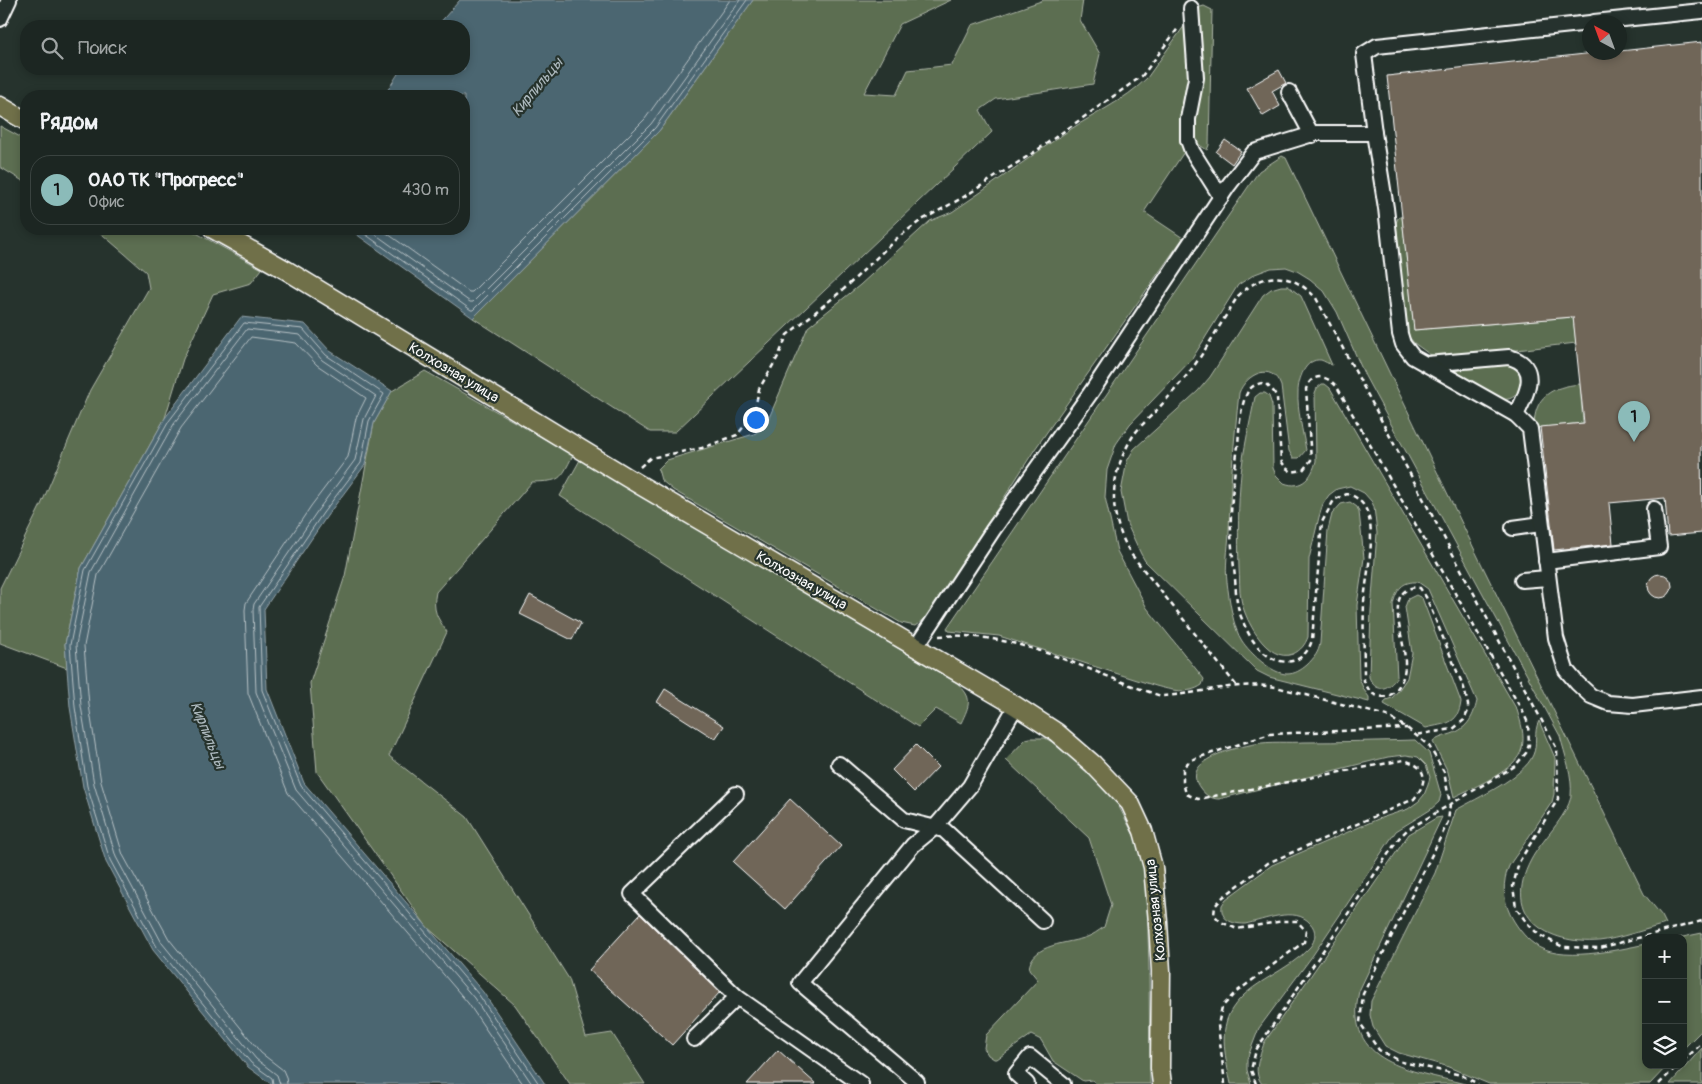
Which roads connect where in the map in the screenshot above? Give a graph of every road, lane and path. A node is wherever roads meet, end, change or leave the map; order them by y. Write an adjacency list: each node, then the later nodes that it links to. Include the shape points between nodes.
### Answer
1 (9, 0): 4 (street)
2 (1191, 8): 12 (street, via 1196,78 1188,120 1188,140); 16 (path, via 1142,76 1019,162 920,221 787,335 759,389 754,414 737,435 702,448 650,458)
3 (1702, 11): 5 (street)
4 (0, 19)
5 (1627, 19)
6 (1582, 24): 10 (street, via 1377,46 1364,54)
7 (1289, 92): 11 (street)
8 (0, 106): 9 (main road)
9 (20, 118)
10 (1374, 132): 11 (street); 14 (street, via 1401,340 1413,357)
11 (1312, 135): 12 (street, via 1254,152)
12 (1221, 197): 23 (street)
13 (224, 235): 16 (main road, Колхозная улица)
14 (1427, 364): 15 (street); 15 (street, via 1509,356 1519,359 1527,368 1529,383)
15 (1516, 415): 18 (street, via 1530,429)
16 (628, 478): 23 (main road, Колхозная улица)
17 (1654, 509): 20 (street, via 1658,547)
18 (1542, 524): 19 (street); 20 (street)
19 (1513, 528)
20 (1546, 561): 21 (street)
21 (1548, 578): 22 (street); 25 (street, via 1556,638 1566,670 1591,696 1633,705)
22 (1522, 580)
23 (920, 642): 24 (path, via 958,635 1028,646 1161,696); 26 (main road, Колхозная улица)
24 (1236, 685): 27 (path, via 1276,687 1387,716); 34 (path, via 1131,554 1117,524 1113,483 1133,435 1191,370 1238,296 1255,283 1278,276 1299,283 1316,298 1557,749 1558,799 1519,862 1513,886 1516,908 1539,935 1563,947 1600,948)
25 (1702, 697)
26 (1016, 706): 32 (street, via 970,786); 44 (main road, Колхозная улица, via 1056,732 1093,764 1130,803 1143,831 1154,867 1161,971)
27 (1407, 728): 28 (path); 45 (path, via 1270,734 1191,760 1183,767 1186,794 1198,799 1404,760 1418,766 1424,776 1424,783 1414,799 1268,863 1215,906 1214,915 1237,929 1297,921 1306,931 1304,942 1235,993 1222,1007 1218,1025)
28 (1415, 735): 31 (path, via 1429,746 1441,764); 31 (path, via 1452,729 1464,720 1468,705 1464,688 1426,597 1420,588 1415,587 1404,591 1398,602 1405,664 1400,684 1393,693 1384,697 1368,690 1364,681 1364,602 1371,549 1370,527 1368,512 1358,498 1348,494 1338,497 1322,522 1312,640 1306,654 1288,662 1267,655 1256,645 1241,618 1231,513 1240,419 1253,386 1265,383 1277,398 1281,461 1292,472 1303,470 1311,460 1308,384 1320,376 1337,387 1523,712 1528,723 1526,753 1508,772)
29 (839, 764): 32 (street, via 904,820)
30 (736, 794): 35 (street, via 632,894)
31 (1450, 804): 46 (path, via 1399,838 1256,1050 1251,1070); 47 (path, via 1448,822 1363,994 1360,1023 1379,1050 1402,1062 1462,1075)
32 (934, 827): 33 (street, via 944,830); 40 (street, via 913,845 800,983)
33 (1043, 921)
34 (1702, 922)
35 (737, 997): 36 (street); 41 (street)
36 (694, 1038)
37 (1702, 1043): 38 (path)
38 (1687, 1057)
39 (1674, 1069): 48 (path)
40 (916, 1082)
41 (861, 1084)
42 (1027, 1084): 43 (street, via 1016,1074 1030,1057)
43 (1063, 1084)
44 (1162, 1084)
45 (1225, 1084)
46 (1256, 1084)
47 (1478, 1084)
48 (1658, 1084)

